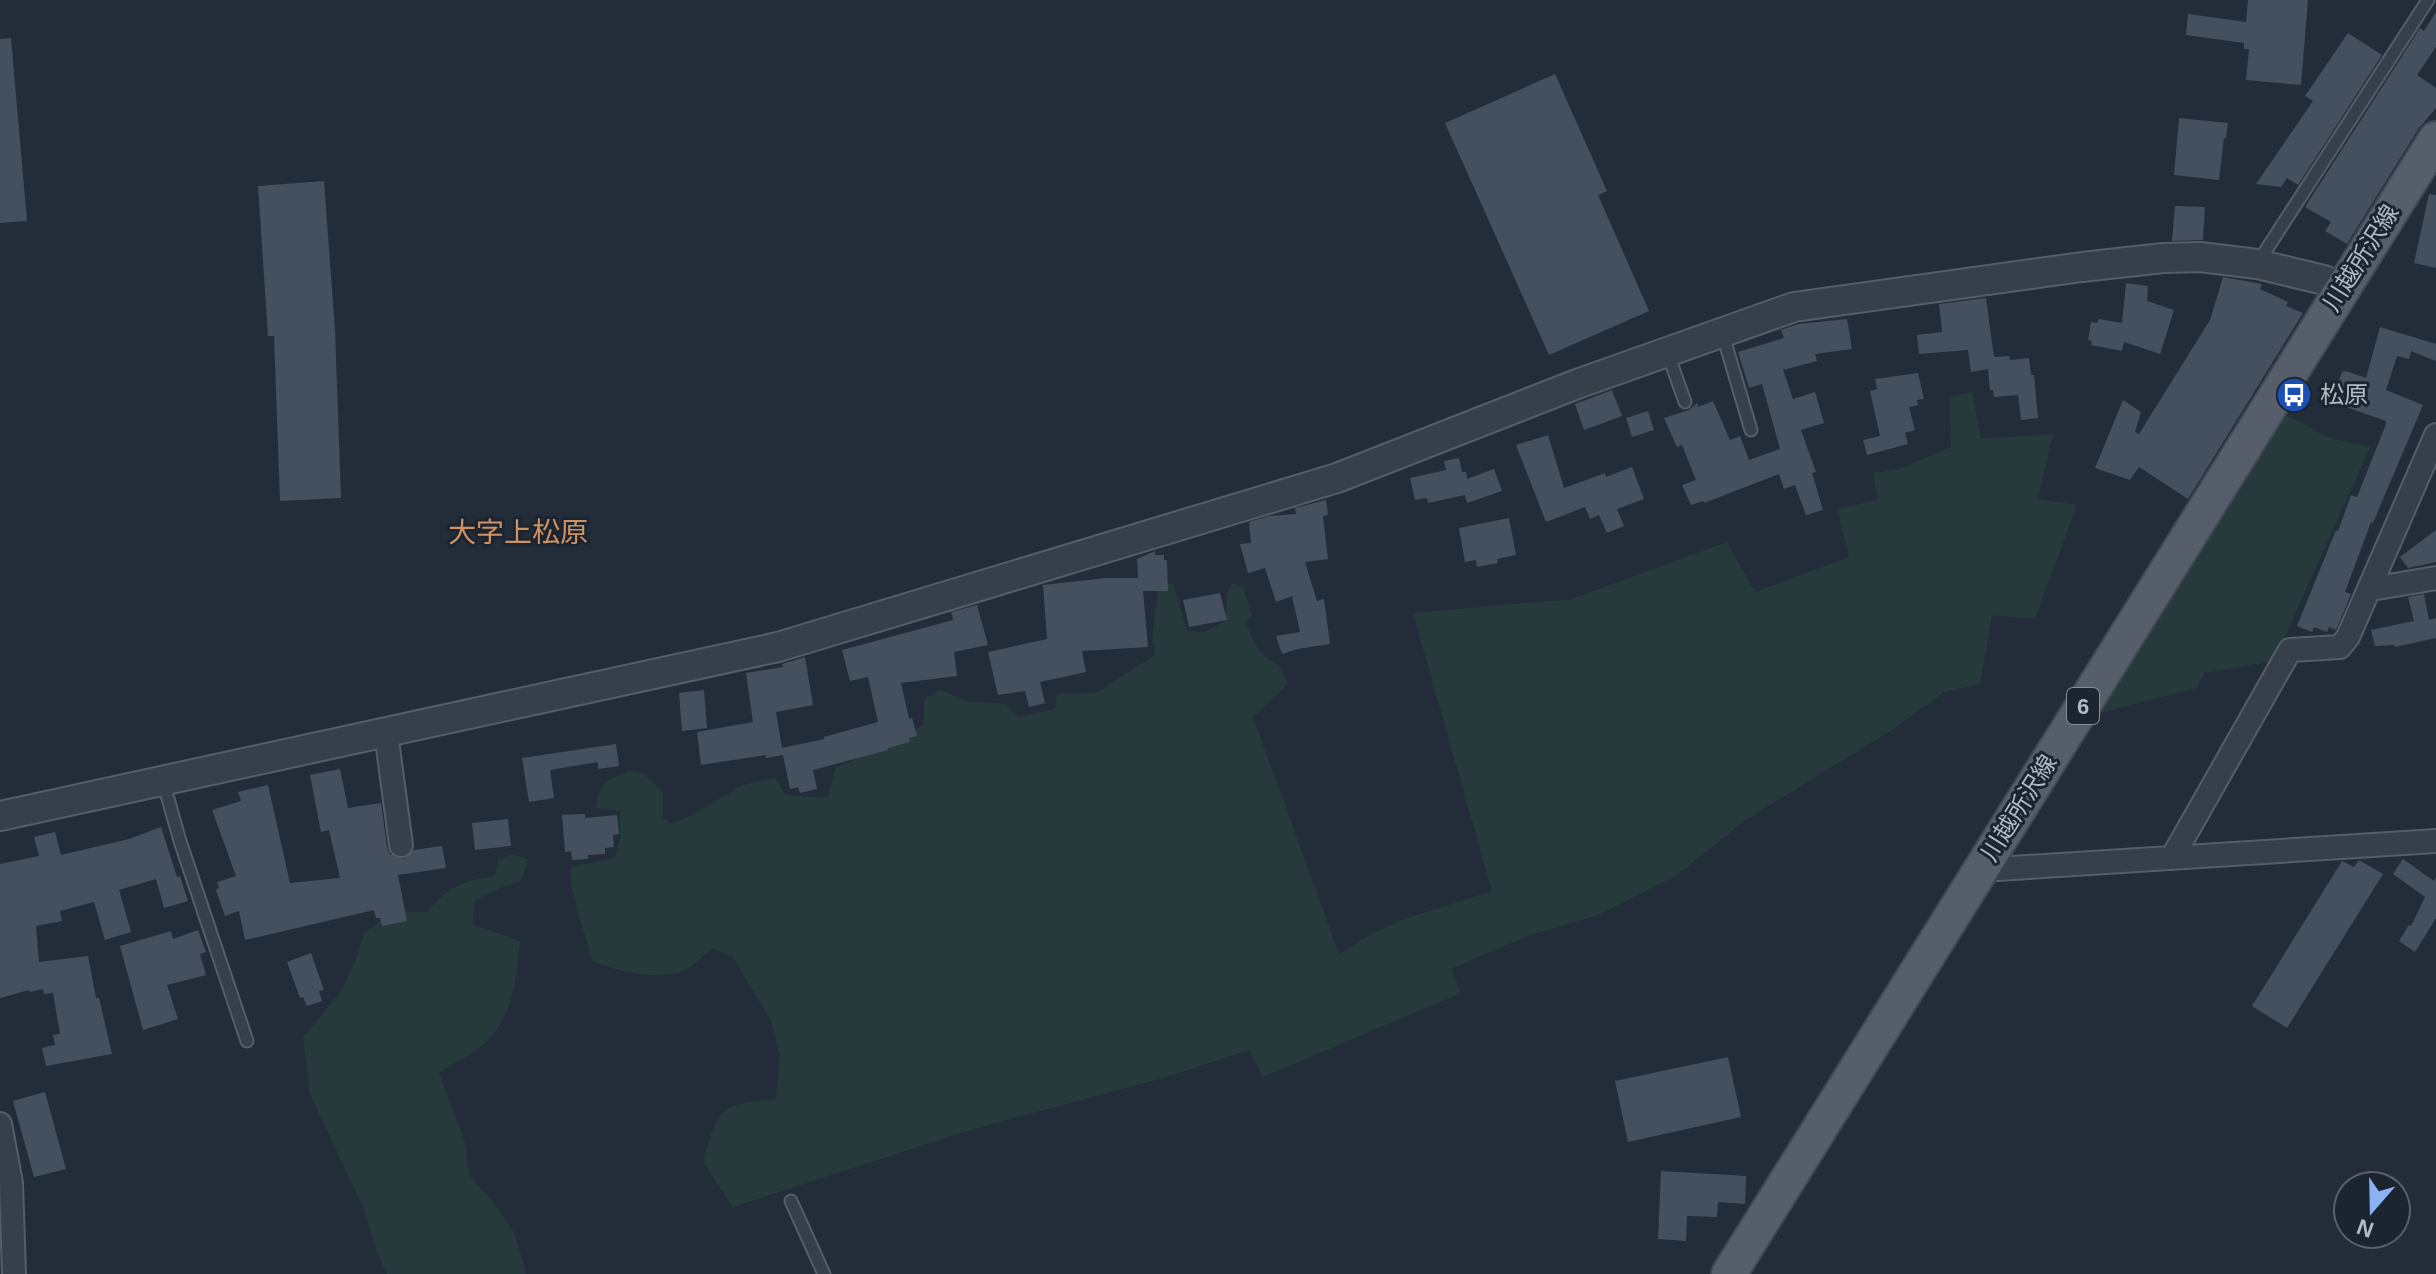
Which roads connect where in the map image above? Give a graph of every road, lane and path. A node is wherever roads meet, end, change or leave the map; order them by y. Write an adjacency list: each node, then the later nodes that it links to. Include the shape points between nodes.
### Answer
1 (2428, 0): 3 (lane)
2 (2436, 139): 4 (main road, 川越所沢線 / 6)
3 (2257, 264): 4 (street); 5 (street, via 2200,257 2082,267 1794,307)
4 (2342, 289): 18 (main road, 川越所沢線 / 6)
5 (1722, 331): 6 (street); 8 (lane)
6 (1667, 351): 7 (lane); 12 (street, via 1337,478 778,647)
7 (1685, 402)
8 (1751, 430)
9 (2436, 435): 11 (street)
10 (2436, 578): 11 (street)
11 (2371, 589): 17 (street, via 2340,647 2290,650)
12 (386, 733): 13 (street); 16 (street)
13 (163, 781): 14 (street); 19 (lane)
14 (0, 816)
15 (2436, 841): 17 (street)
16 (401, 845)
17 (2172, 858): 18 (street)
18 (1981, 870): 25 (main road, 川越所沢線 / 6)
19 (247, 1041)
20 (0, 1124): 22 (street, via 11,1183)
21 (791, 1201): 24 (lane)
22 (6, 1235): 23 (street)
23 (14, 1274)
24 (824, 1274)
25 (1729, 1274)

